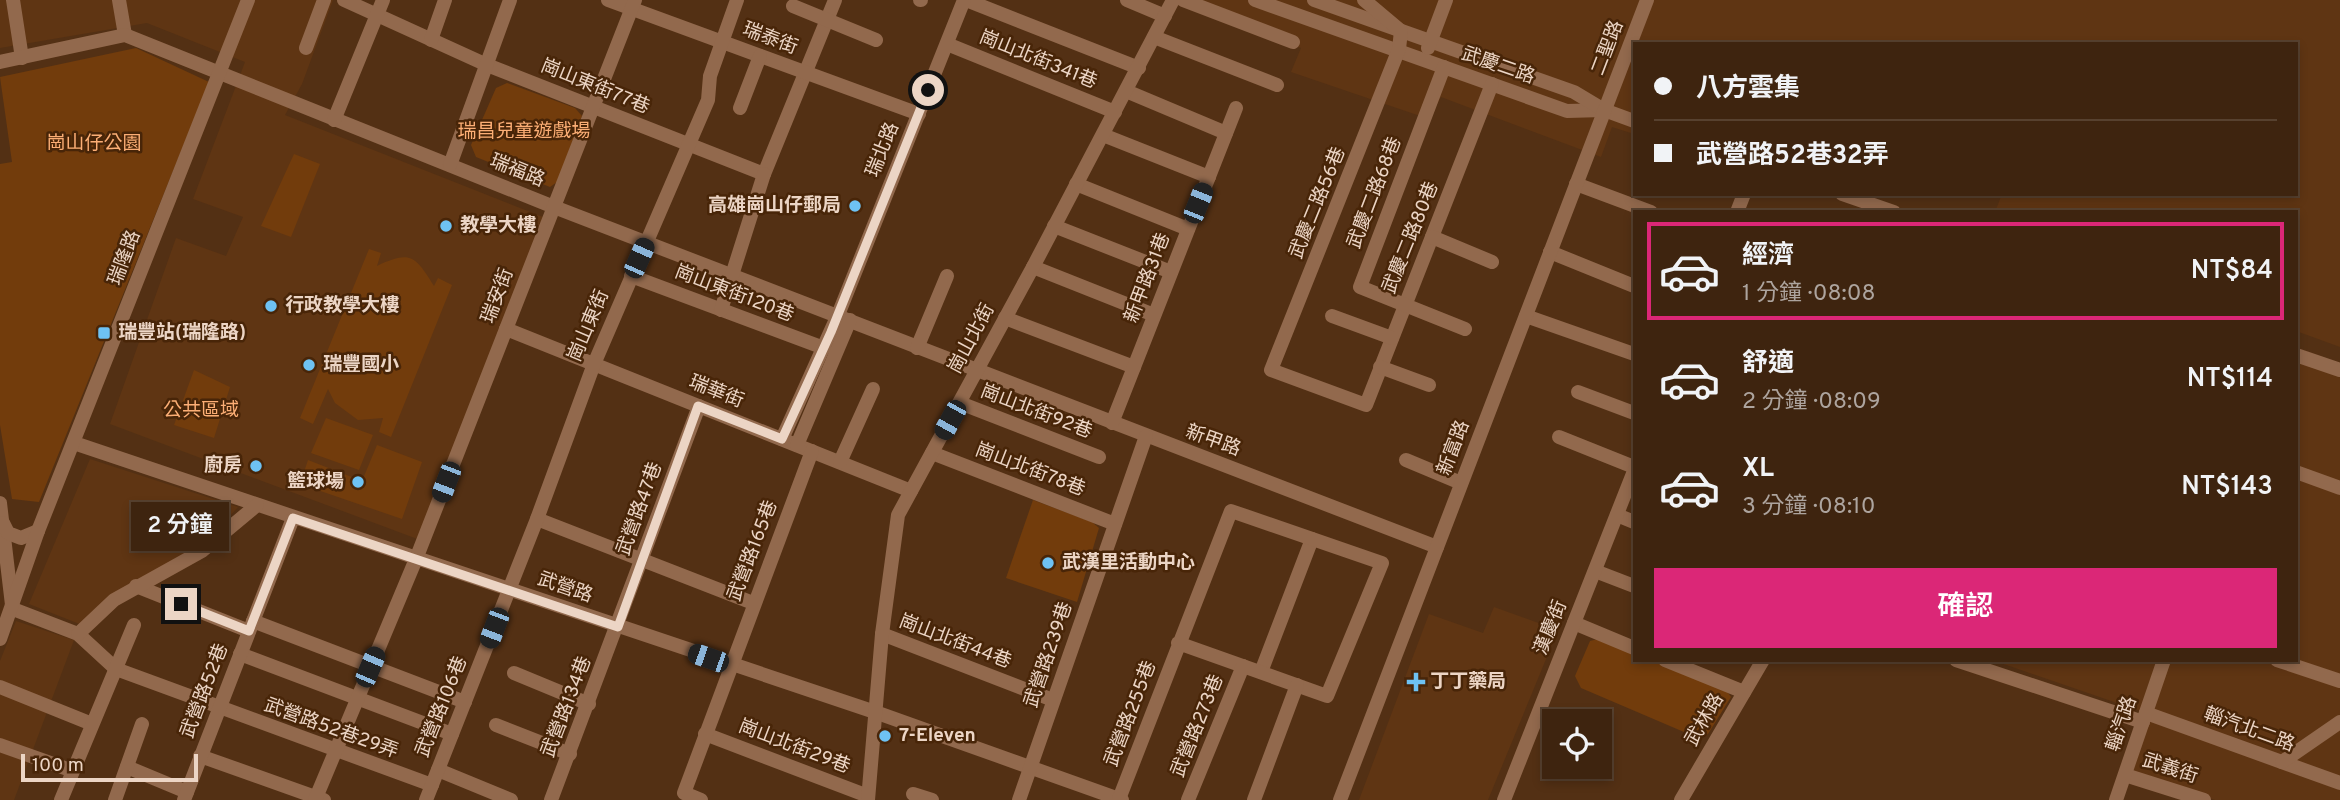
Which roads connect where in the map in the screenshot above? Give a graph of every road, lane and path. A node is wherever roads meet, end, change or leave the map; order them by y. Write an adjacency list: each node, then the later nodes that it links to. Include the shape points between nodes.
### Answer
1 (13, 0): 38 (street)
2 (119, 0): 27 (street)
3 (248, 0): 45 (street, 瑞隆路)
4 (324, 0): 35 (street)
5 (344, 0): 23 (street, 崗山東街77巷)
6 (383, 0): 23 (street)
7 (445, 0): 29 (street)
8 (510, 0): 41 (street)
9 (608, 0): 21 (street, 瑞泰街)
10 (737, 0): 31 (street, 崗山東街)
11 (835, 0): 25 (street)
12 (965, 0): 34 (street, 瑞北路); 43 (street)
13 (1127, 0): 24 (street)
14 (1173, 0): 24 (street, 崗山北街)
15 (1183, 0): 32 (street)
16 (1255, 0): 36 (street, 武慶二路)
17 (1314, 0): 26 (street)
18 (1364, 0): 26 (street, 武慶二路)
19 (1446, 0): 33 (street)
20 (1647, 0): 52 (street, 二聖路)
21 (634, 4): 31 (street, 瑞泰街); 49 (street, 瑞安街)
22 (793, 6): 25 (street)
23 (377, 15): 29 (street, 崗山東街77巷); 55 (street)
24 (1165, 16): 28 (street, 崗山北街)
25 (827, 20): 30 (street); 44 (street)
26 (1401, 32): 33 (street, 武慶二路); 36 (street)
27 (125, 35): 38 (street); 45 (street, 瑞福路)
28 (1154, 37): 43 (street, 崗山北街); 47 (street)
29 (431, 40): 41 (street, 崗山東街77巷)
30 (876, 40)
31 (721, 41): 37 (street, 瑞泰街); 59 (street, 崗山東街, via 708,100)
32 (1293, 41)
33 (1430, 41): 39 (street); 52 (street, 武慶二路, via 1574,92)
34 (947, 44): 53 (street, 崗山北街341巷); 54 (street, 瑞北路)
35 (306, 48)
36 (1399, 50): 39 (street, 武慶二路); 104 (street, 武慶二路56巷, via 1270,370)
37 (760, 56): 44 (street, 瑞泰街); 50 (street)
38 (22, 58): 40 (street)
39 (1423, 59): 42 (street, 武慶二路)
40 (0, 62)
41 (487, 65): 49 (street, 崗山東街77巷); 60 (street)
42 (1444, 67): 46 (street, 武慶二路); 81 (street, 武慶二路68巷, via 1360,287)
43 (1139, 68): 48 (street, 崗山北街)
44 (806, 73): 54 (street, 瑞泰街); 61 (street)
45 (219, 75): 55 (street, 瑞福路); 111 (street, 瑞隆路)
46 (1492, 84): 52 (street, 武慶二路, via 1567,111); 71 (street, 武慶二路80巷)
47 (1277, 85)
48 (1126, 91): 53 (street, 崗山北街); 57 (street)
49 (593, 107): 59 (street, 崗山東街77巷); 66 (street, 瑞安街)
50 (740, 108)
51 (1236, 108): 57 (street, 新甲路31巷)
52 (1604, 110): 56 (street, 武慶二路); 64 (street, 新富路)
53 (1115, 112): 58 (street, 崗山北街)
54 (919, 114): 86 (street, 瑞北路)
55 (334, 120): 60 (street, 瑞福路)
56 (1633, 121)
57 (1226, 133): 62 (street, 新甲路31巷)
58 (1103, 135): 62 (street); 63 (street, 崗山北街)
59 (690, 145): 61 (street, 崗山東街77巷); 72 (street, 崗山東街)
60 (450, 165): 66 (street, 瑞福路)
61 (764, 174): 78 (street)
62 (1209, 177): 70 (street, 新甲路31巷)
63 (1076, 184): 69 (street, 崗山北街); 70 (street)
64 (1576, 184): 67 (street); 73 (street, 新富路)
65 (1848, 196): 68 (street)
66 (554, 207): 72 (street, 瑞福路); 88 (street, 瑞安街)
67 (1646, 210)
68 (1889, 210)
69 (1054, 226): 75 (street, 崗山北街); 76 (street)
70 (1188, 229): 76 (street, 新甲路31巷)
71 (1432, 237): 74 (street); 81 (street, 武慶二路80巷)
72 (646, 241): 77 (street, 崗山東街); 78 (street, 瑞福路)
73 (1550, 252): 80 (street); 85 (street, 新富路)
74 (1492, 262)
75 (1033, 267): 83 (street); 87 (street, 崗山北街)
76 (1171, 272): 83 (street, 新甲路31巷)
77 (631, 276): 82 (street, 崗山東街120巷); 95 (street, 崗山東街)
78 (733, 276): 82 (street); 86 (street, 瑞福路)
79 (947, 276): 92 (street)
80 (1633, 286)
81 (1405, 305): 89 (street); 90 (street, 武慶二路80巷)
82 (721, 310): 91 (street, 崗山東街120巷)
83 (1154, 315): 96 (street, 新甲路31巷)
84 (1332, 316): 90 (street)
85 (1526, 316): 93 (street); 121 (street, 新富路)
86 (844, 318): 91 (street); 92 (street, 瑞福路); 112 (street)
87 (1005, 318): 96 (street); 99 (street, 崗山北街)
88 (506, 329): 95 (street, 瑞華街); 135 (street, 瑞安街)
89 (1465, 329)
90 (1392, 338): 97 (street, 武慶二路80巷)
91 (824, 348): 110 (street)
92 (917, 348): 99 (street, 瑞福路)
93 (1633, 354)
94 (2298, 356): 98 (street)
95 (594, 364): 105 (street, 瑞華街); 128 (street, 崗山東街)
96 (1134, 367): 107 (street, 新甲路31巷)
97 (1380, 367): 100 (street); 104 (street, 武慶二路80巷)
98 (2340, 370)
99 (976, 371): 103 (street, 崗山北街); 107 (street, 新甲路)
100 (1429, 385)
101 (873, 389): 117 (street)
102 (1578, 392): 106 (street)
103 (960, 403): 114 (street, 崗山北街); 115 (street, 崗山北街92巷)
104 (1366, 405)
105 (698, 406): 110 (street, 瑞華街); 136 (street, 武營路47巷)
106 (1633, 413)
107 (1112, 423): 108 (street, 新甲路)
108 (1146, 436): 131 (street, 武營路239巷); 134 (street, 新甲路)
109 (1559, 437): 118 (street)
110 (782, 439): 112 (street, 瑞華街)
111 (74, 443): 125 (street, 武營路); 132 (street, 瑞隆路)
112 (797, 445): 113 (street, 瑞華街)
113 (812, 451): 117 (street, 瑞華街); 144 (street, 武營路165巷)
114 (932, 453): 123 (street, 崗山北街); 131 (street, 崗山北街78巷)
115 (1098, 457)
116 (1406, 460): 121 (street)
117 (840, 462): 123 (street, 瑞華街)
118 (1633, 469)
119 (1633, 472): 126 (street, 漢慶街)
120 (2298, 473): 122 (street)
121 (1461, 483): 134 (street, 新富路)
122 (2340, 488)
123 (911, 491): 151 (street, 崗山北街, via 898,515)
124 (0, 503): 130 (street)
125 (257, 505): 127 (street, 武營路); 140 (street, via 202,551)
126 (1617, 515): 129 (street); 138 (street, 漢慶街)
127 (293, 518): 135 (street, 武營路); 148 (street, 武營路52巷)
128 (537, 519): 136 (street); 143 (street, 崗山東街)
129 (1633, 522)
130 (3, 523): 132 (street, via 8,533 21,538); 137 (street)
131 (1115, 524): 172 (street, 武營路239巷)
132 (38, 531): 137 (street, 瑞隆路); 139 (street, 瑞隆路)
133 (1312, 539): 153 (street, 武營路255巷, via 1231,511); 165 (street); 168 (street, via 1381,564 1327,696)
134 (1437, 547): 212 (street, 新富路)
135 (416, 559): 143 (street, 武營路); 163 (street, 瑞安街)
136 (642, 560): 144 (street); 149 (street, 武營路47巷)
137 (3, 571): 139 (street); 142 (street); 145 (street)
138 (1595, 571): 141 (street); 146 (street, 漢慶街)
139 (23, 578): 145 (street, 瑞隆路)
140 (136, 586): 148 (street); 150 (street)
141 (1633, 586)
142 (0, 589)
143 (509, 590): 149 (street, 武營路); 173 (street, 武營路106巷)
144 (753, 603): 161 (street, 武營路165巷)
145 (13, 609): 150 (street); 152 (street, 瑞隆路)
146 (1574, 623): 154 (street); 213 (street, 漢慶街)
147 (134, 625): 164 (street)
148 (251, 626): 155 (street, 武營路52巷); 163 (street)
149 (618, 627): 161 (street, 武營路); 174 (street, 武營路134巷)
150 (78, 634): 164 (street)
151 (882, 634): 172 (street, 崗山北街44巷); 176 (street, 崗山北街)
152 (0, 639)
153 (1178, 643): 162 (street); 201 (street, 武營路255巷)
154 (1633, 648)
155 (240, 654): 171 (street); 175 (street, 武營路52巷)
156 (1670, 662): 170 (street)
157 (1762, 662): 170 (street, 武林路)
158 (1962, 662): 177 (street)
159 (2163, 662): 177 (street, 輜汽路)
160 (2283, 662): 167 (street)
161 (731, 665): 176 (street, 武營路); 183 (street, 武營路165巷)
162 (1243, 666): 165 (street); 210 (street, 武營路273巷)
163 (370, 667): 171 (street, 瑞安街); 173 (street)
164 (116, 668): 175 (street, 武營路52巷29弄); 179 (street)
165 (1261, 672): 168 (street)
166 (514, 673): 174 (street)
167 (2340, 681)
168 (1297, 685): 211 (street)
169 (0, 687): 179 (street)
170 (1744, 691): 214 (street, 武林路)
171 (357, 698): 182 (street); 185 (street, 瑞安街)
172 (1053, 700): 190 (street, 武營路239巷)
173 (465, 702): 182 (street, 武營路106巷)
174 (589, 704): 186 (street, 武營路134巷)
175 (218, 708): 185 (street, 武營路52巷29弄); 187 (street, 武營路52巷)
176 (875, 712): 190 (street, 武營路); 199 (street, 崗山北街)
177 (2144, 718): 188 (street, 輜汽北二路); 193 (street, 輜汽路)
178 (2340, 722): 188 (street)
179 (92, 724): 192 (street)
180 (142, 724): 189 (street)
181 (496, 724): 186 (street)
182 (452, 734): 191 (street, 武營路106巷)
183 (705, 734): 199 (street, 崗山北街29巷); 207 (street, 武營路165巷, via 684,793)
184 (0, 745): 192 (street)
185 (335, 751): 195 (street, 武營路52巷29弄); 200 (street, 瑞安街)
186 (570, 754): 206 (street, 武營路134巷)
187 (200, 756): 197 (street, 武營路52巷); 200 (street)
188 (2283, 762): 194 (street, 輜汽北二路)
189 (127, 767): 197 (street); 203 (street)
190 (1030, 768): 198 (street, 武營路); 209 (street, 武營路239巷)
191 (438, 770): 195 (street, 武營路106巷); 205 (street)
192 (73, 771): 202 (street)
193 (2125, 775): 215 (street, 輜汽路); 216 (street, 武義街)
194 (2340, 783)
195 (432, 785): 204 (street, 武營路106巷)
196 (913, 794): 208 (street)
197 (185, 796)
198 (1098, 796): 201 (street, 武營路)
199 (868, 798)
200 (318, 799)
201 (1121, 799)
202 (61, 800)
203 (115, 800)
204 (426, 800)
205 (511, 800)
206 (551, 800)
207 (701, 800)
208 (932, 800)
209 (1019, 800)
210 (1188, 800)
211 (1254, 800)
212 (1340, 800)
213 (1504, 800)
214 (1681, 800)
215 (2116, 800)
216 (2204, 800)

